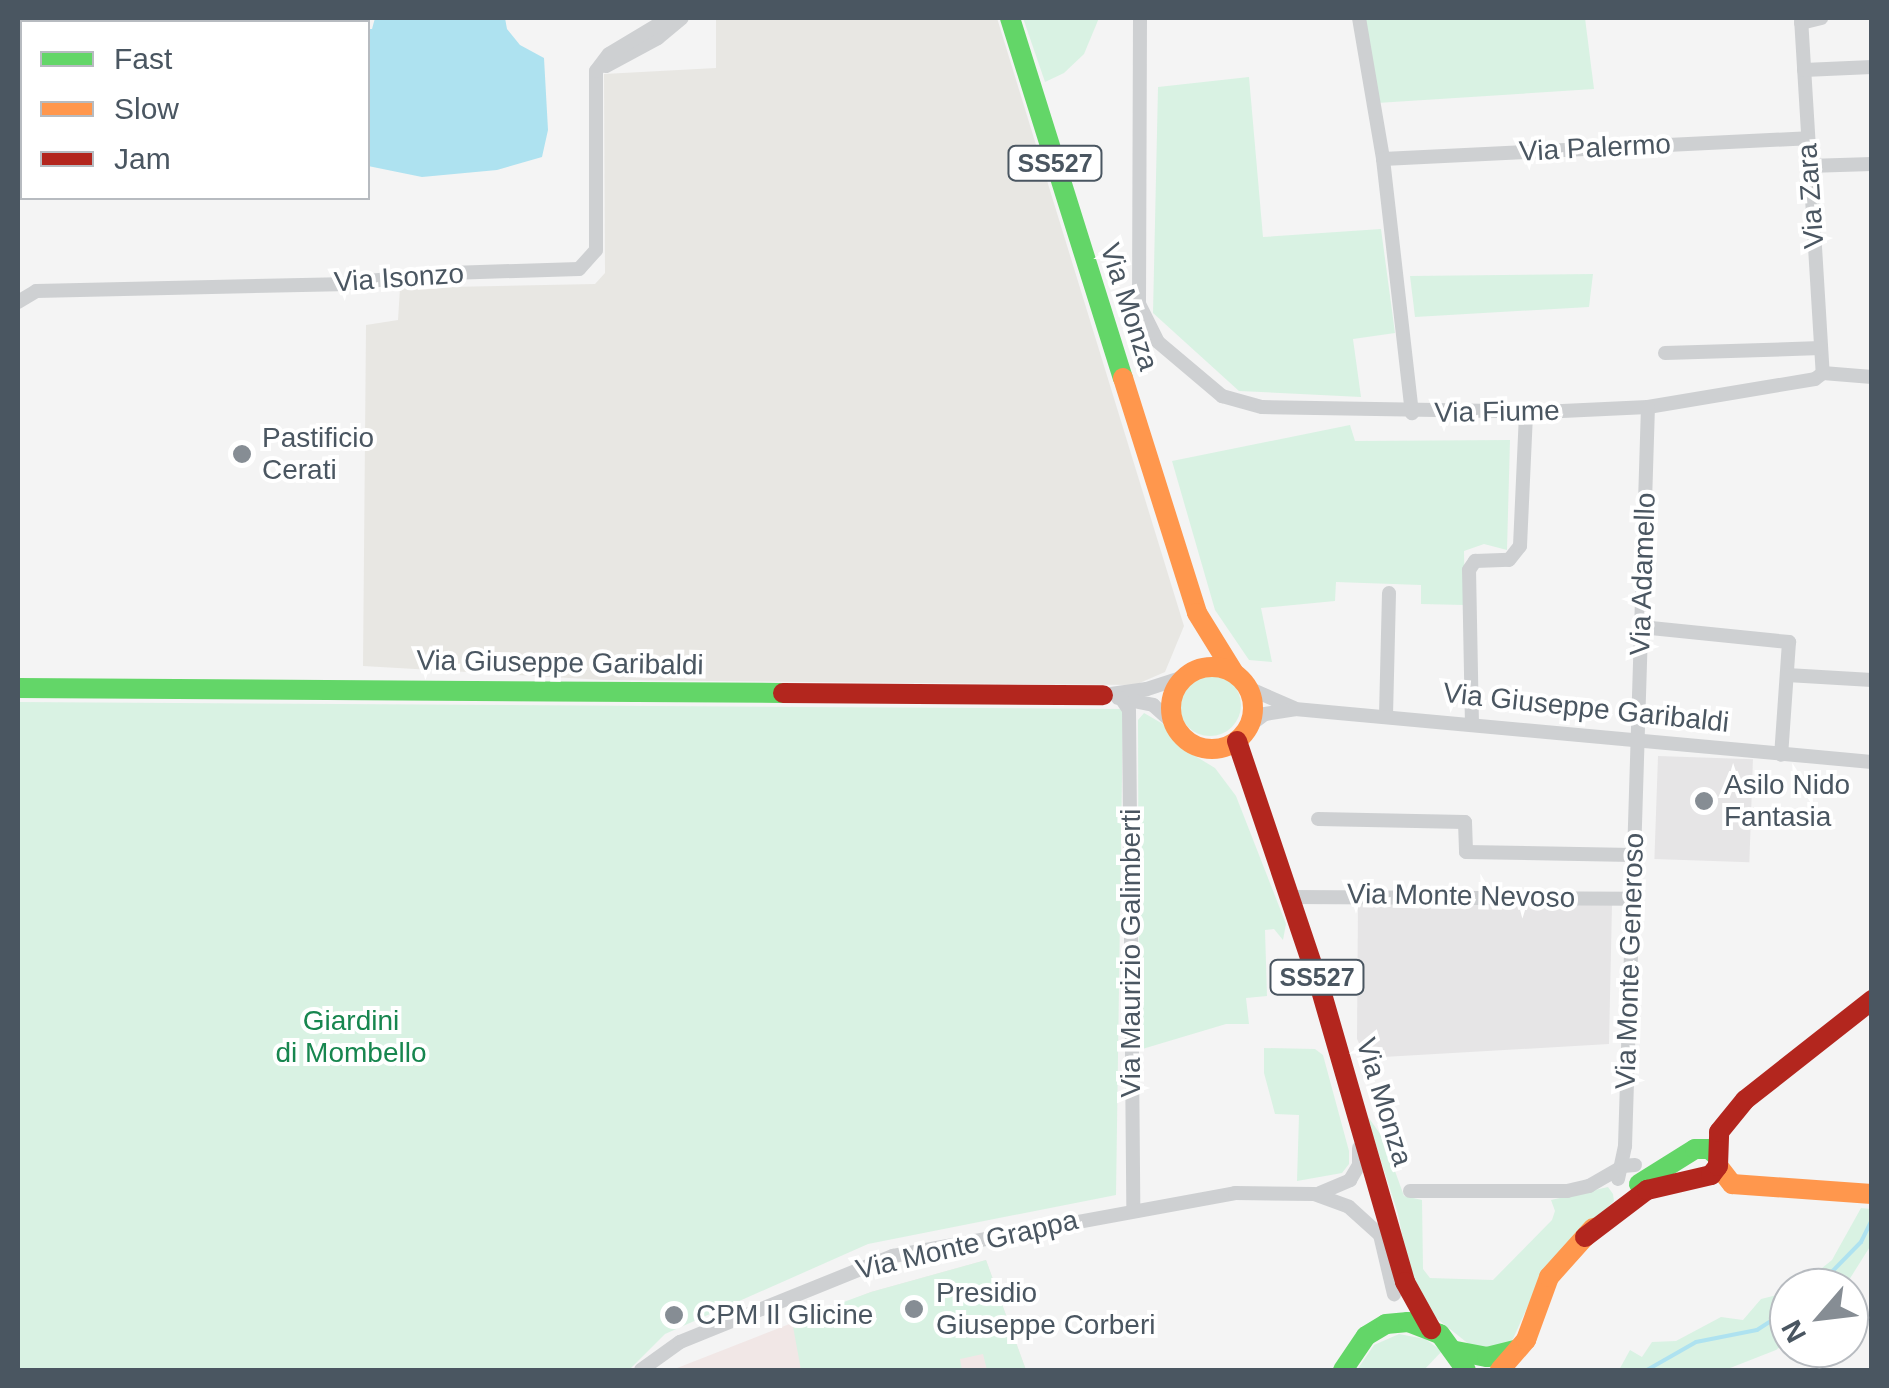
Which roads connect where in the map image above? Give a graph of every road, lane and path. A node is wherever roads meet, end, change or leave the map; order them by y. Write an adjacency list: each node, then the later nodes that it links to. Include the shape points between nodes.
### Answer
1 (668, 18): 10 (street, via 608,54)
2 (682, 18): 10 (street)
3 (1010, 18): 24 (street, Via Monza / SS527)
4 (1140, 18): 22 (street, Via Fiume, via 1138,296 1148,326 1164,347 1237,402)
5 (1359, 18): 12 (street)
6 (1820, 18): 7 (street)
7 (1801, 20): 9 (street, Via Zara)
8 (1872, 67): 9 (street)
9 (1804, 70): 11 (street, Via Zara)
10 (596, 71): 15 (street, Via Isonzo, via 596,250 579,269 338,284 36,291)
11 (1807, 138): 12 (street, Via Palermo); 14 (street, Via Zara)
12 (1382, 160): 22 (street)
13 (1872, 164): 14 (street)
14 (1808, 166): 16 (street, Via Zara)
15 (18, 302)
16 (1821, 348): 17 (street); 18 (street, Via Zara)
17 (1665, 354)
18 (1823, 373): 19 (street, Via Fiume); 20 (street, Via Fiume)
19 (1872, 377)
20 (1648, 406): 21 (street, Via Fiume); 25 (street, Via Adamello)
21 (1526, 412): 22 (street, Via Fiume); 35 (street, via 1520,546 1510,560 1475,562 1469,570)
22 (1412, 413)
23 (1389, 593): 33 (street)
24 (1197, 612): 26 (street, Via Monza / SS527); 29 (street, Via Monza / SS527)
25 (1641, 627): 27 (street, via 1789,642); 37 (street, Via Adamello)
26 (1188, 674): 29 (street, via 1216,666); 31 (street, Via Giuseppe Garibaldi); 34 (street, via 1172,698)
27 (1787, 675): 28 (street); 39 (street)
28 (1872, 680)
29 (1241, 681): 32 (street, Via Giuseppe Garibaldi); 36 (street, via 1253,707)
30 (18, 688): 31 (street, Via Giuseppe Garibaldi)
31 (1112, 696): 34 (street, Via Giuseppe Garibaldi, via 1153,706); 56 (street, Via Maurizio Galimberti, via 1128,710)
32 (1295, 708): 33 (street, Via Giuseppe Garibaldi); 36 (street, Via Giuseppe Garibaldi, via 1265,714)
33 (1386, 716): 35 (street, Via Giuseppe Garibaldi)
34 (1173, 723): 38 (street, via 1186,740)
35 (1472, 725): 37 (street, Via Giuseppe Garibaldi)
36 (1243, 733): 38 (street); 43 (street, Via Monza / SS527)
37 (1637, 741): 39 (street, Via Giuseppe Garibaldi); 42 (street, Via Monte Generoso)
38 (1207, 749): 43 (street, Via Monza / SS527, via 1242,788)
39 (1781, 754): 40 (street, Via Giuseppe Garibaldi)
40 (1872, 762)
41 (1318, 818): 42 (street, via 1465,822 1466,852)
42 (1633, 855): 45 (street, Via Monte Generoso)
43 (1279, 862): 44 (street, Via Monza / SS527)
44 (1290, 897): 45 (street, Via Monte Nevoso); 47 (street, Via Monza / SS527)
45 (1632, 899): 52 (street, Via Monte Generoso)
46 (1870, 1003): 48 (street)
47 (1353, 1092): 54 (street, via 1359,1165 1343,1186); 58 (street, Via Monza / SS527)
48 (1745, 1100): 49 (street, via 1719,1116); 50 (street, via 1719,1132)
49 (1695, 1149): 50 (street, via 1710,1148); 51 (street)
50 (1714, 1166): 51 (street); 55 (street, via 1718,1186)
51 (1665, 1174): 52 (street); 57 (street)
52 (1622, 1177): 53 (street, via 1567,1190); 57 (street)
53 (1410, 1192)
54 (1314, 1194): 56 (street, Via Monte Grappa, via 1263,1191); 59 (street, Via Monte Grappa, via 1349,1207 1380,1235)
55 (1872, 1194)
56 (1133, 1210): 64 (street, Via Monte Grappa, via 880,1260 680,1342)
57 (1585, 1237): 62 (street, via 1549,1277)
58 (1395, 1246): 59 (street, Via Monza / SS527); 60 (street, Via Monza / SS527, via 1410,1296)
59 (1394, 1294): 61 (street, via 1382,1324)
60 (1431, 1329): 61 (street, via 1397,1322); 63 (street, SS527)
61 (1366, 1336): 65 (street)
62 (1522, 1346): 63 (street, via 1488,1358); 67 (street)
63 (1456, 1351): 66 (street, SS527)
64 (640, 1370)
65 (1343, 1370)
66 (1466, 1370)
67 (1500, 1370)

